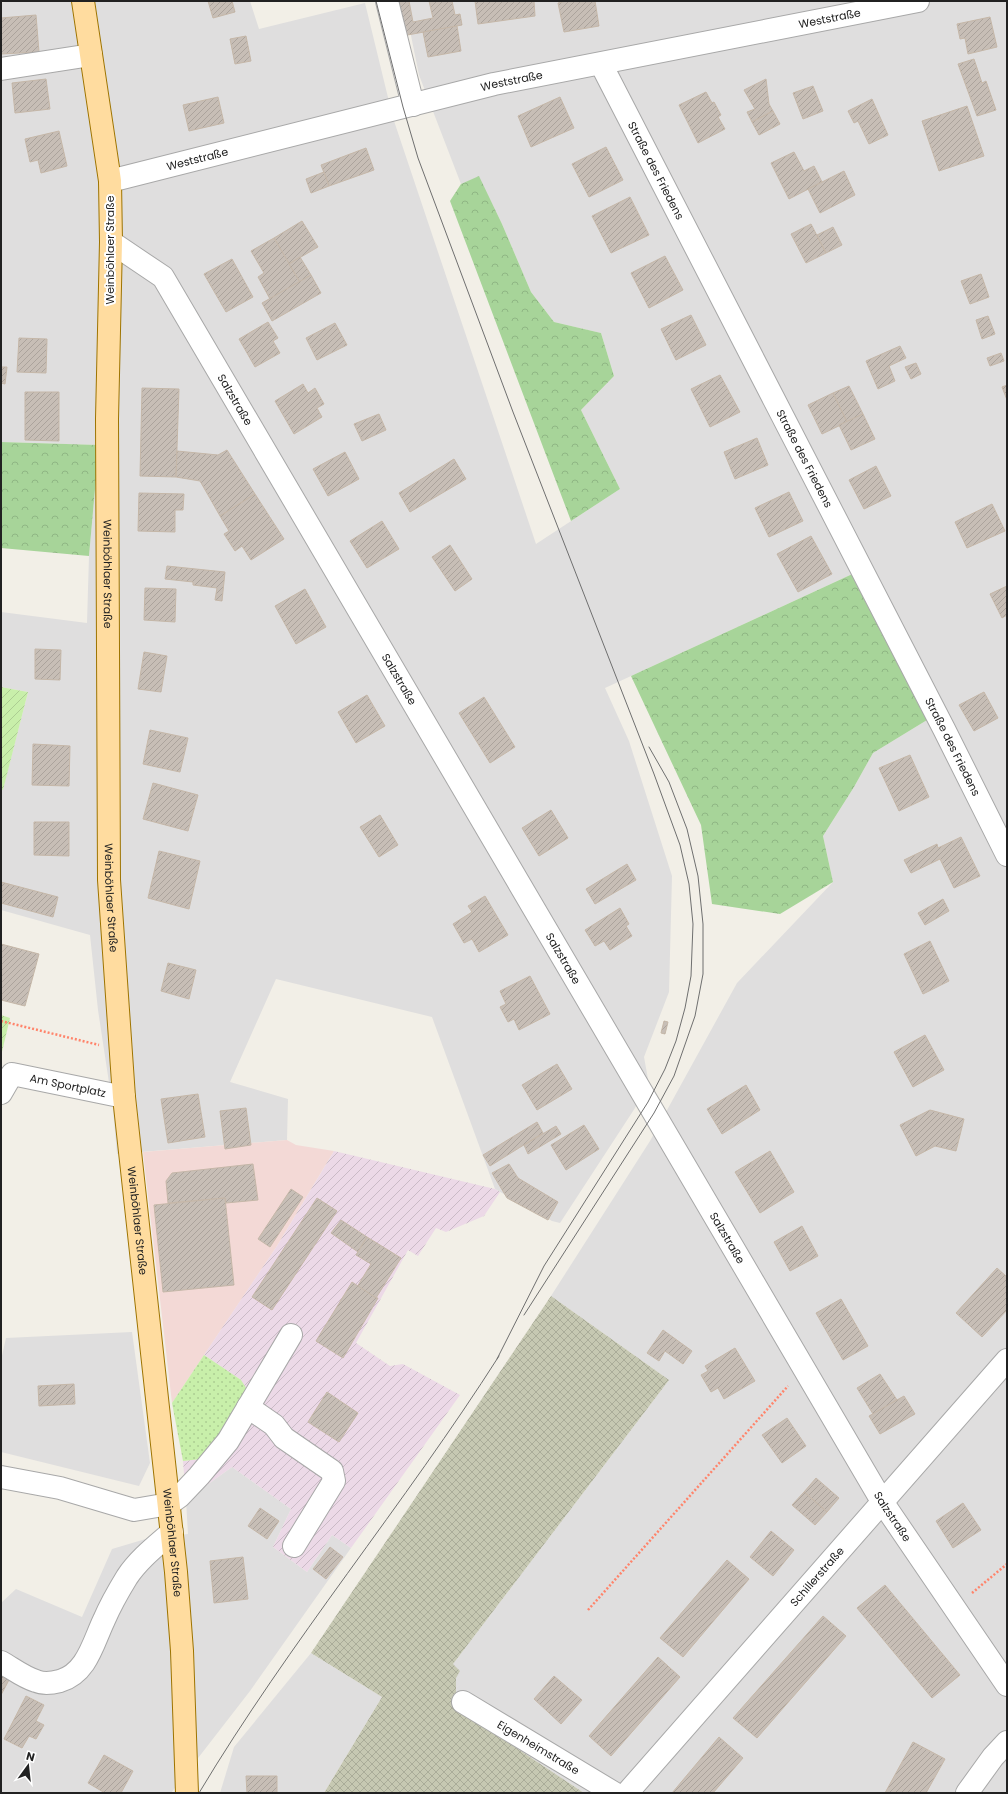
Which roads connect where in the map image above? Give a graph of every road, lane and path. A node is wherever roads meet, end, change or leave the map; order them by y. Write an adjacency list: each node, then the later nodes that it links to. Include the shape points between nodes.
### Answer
1 (83, 1): 4 (main road, Weinböhlaer Straße)
2 (387, 1): 7 (street)
3 (918, 1): 5 (street, Weststraße)
4 (91, 55): 6 (street); 8 (main road, Weinböhlaer Straße)
5 (601, 64): 7 (street, Weststraße, via 494,84); 10 (street, Straße des Friedens)
6 (1, 69)
7 (413, 104): 8 (street, Weststraße)
8 (110, 181): 9 (main road, Weinböhlaer Straße)
9 (111, 242): 12 (main road, Weinböhlaer Straße, via 107,419 109,880); 18 (street, Salzstraße, via 163,277)
10 (1007, 855)
11 (1, 1021): 12 (path)
12 (120, 1050): 15 (main road, Weinböhlaer Straße)
13 (6, 1072): 14 (street, Am Sportplatz); 15 (street, Am Sportplatz)
14 (1, 1093)
15 (124, 1097): 22 (main road, Weinböhlaer Straße)
16 (291, 1335): 19 (street)
17 (1007, 1360): 21 (street, Schillerstraße)
18 (805, 1368): 21 (street, Salzstraße); 27 (path)
19 (248, 1407): 22 (street, via 228,1441 199,1476); 24 (street, via 274,1425 284,1438 332,1471 334,1481)
20 (1, 1477): 22 (street, via 60,1488 134,1510)
21 (883, 1503): 26 (street, Salzstraße); 34 (street, Schillerstraße)
22 (169, 1504): 23 (main road, Weinböhlaer Straße)
23 (172, 1532): 28 (street, via 146,1554 127,1578 84,1665 70,1678 58,1682 42,1682 27,1677); 32 (main road, Weinböhlaer Straße, via 182,1652)
24 (294, 1546)
25 (1007, 1564): 26 (path)
26 (954, 1607): 29 (street, Salzstraße)
27 (588, 1610)
28 (1, 1662)
29 (1007, 1685)
30 (463, 1702): 33 (street, Eigenheimstraße)
31 (1007, 1742): 35 (street)
32 (187, 1793)
33 (614, 1793)
34 (627, 1793)
35 (967, 1793)

